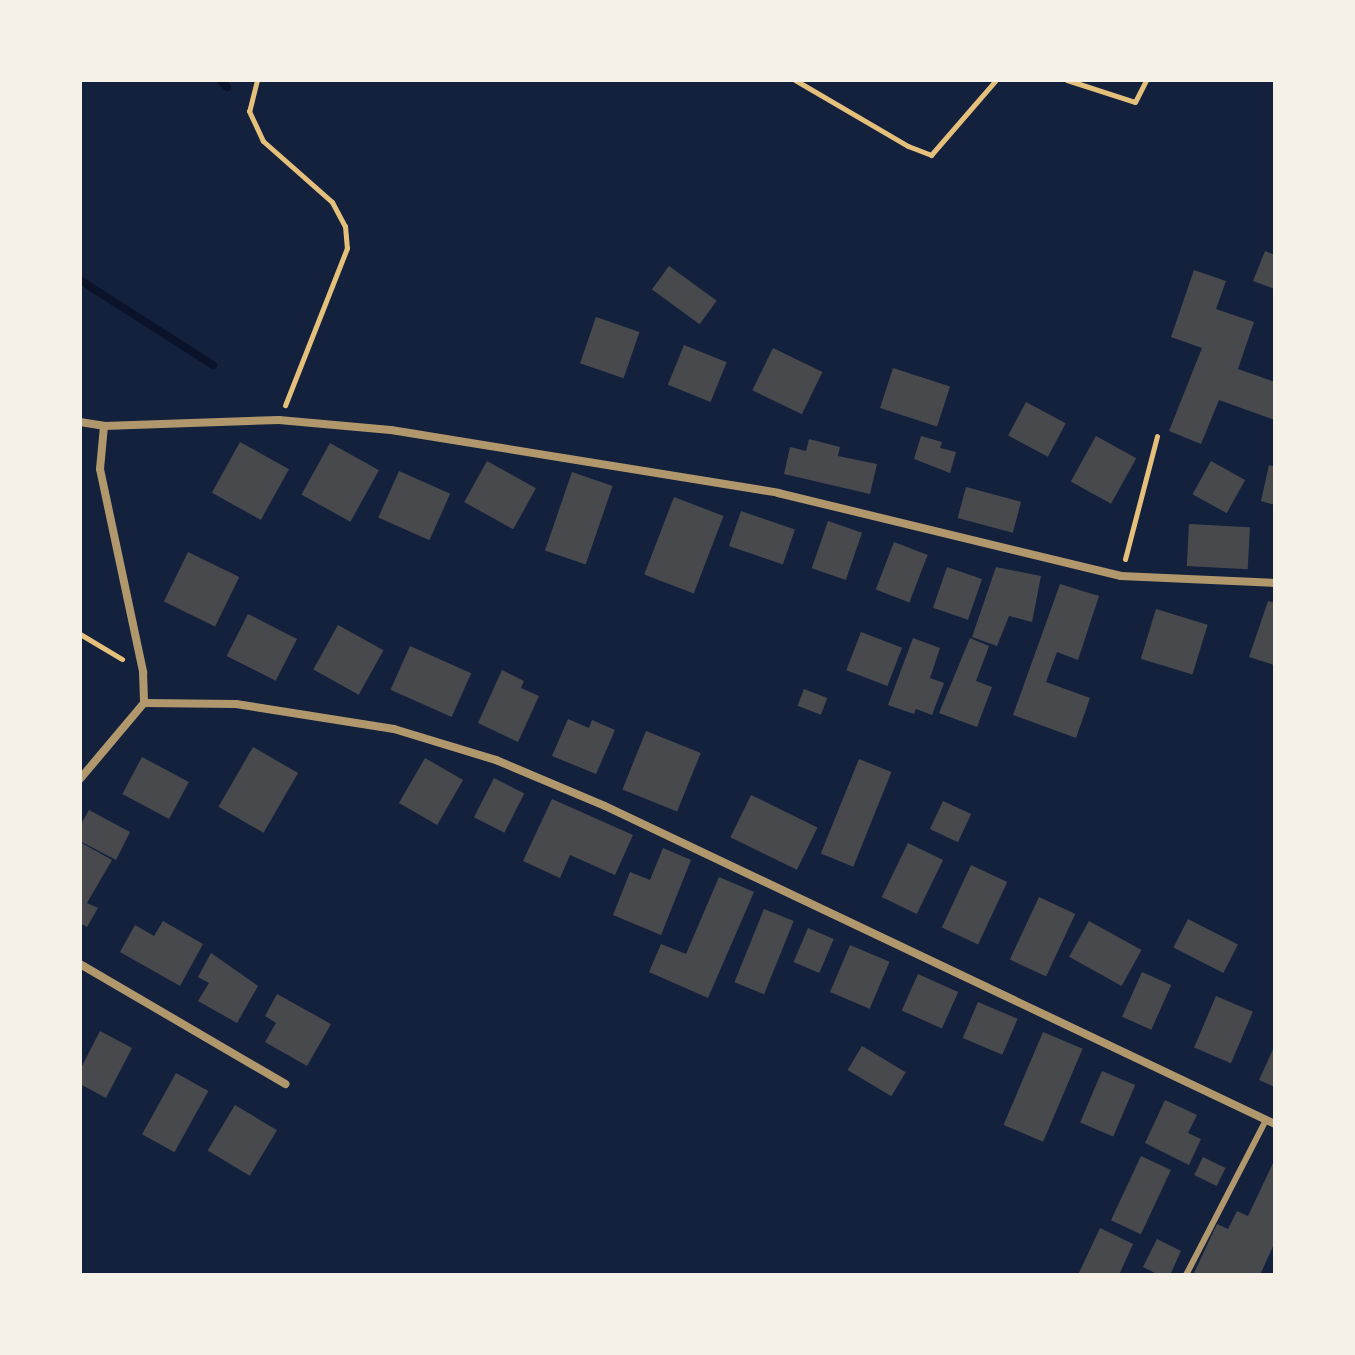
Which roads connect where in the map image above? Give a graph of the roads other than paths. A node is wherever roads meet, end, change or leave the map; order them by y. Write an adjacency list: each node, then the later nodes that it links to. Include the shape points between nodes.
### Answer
1 (80, 422): 2 (street)
2 (104, 426): 3 (street, via 279,420 391,430 778,493 1121,576); 4 (street, via 100,469 143,672)
3 (1275, 583)
4 (144, 703): 5 (street); 8 (street, via 236,704 394,729 496,760 605,806)
5 (80, 779)
6 (80, 964): 7 (street)
7 (285, 1084)
8 (1271, 1122): 9 (lane)
9 (1186, 1275)

